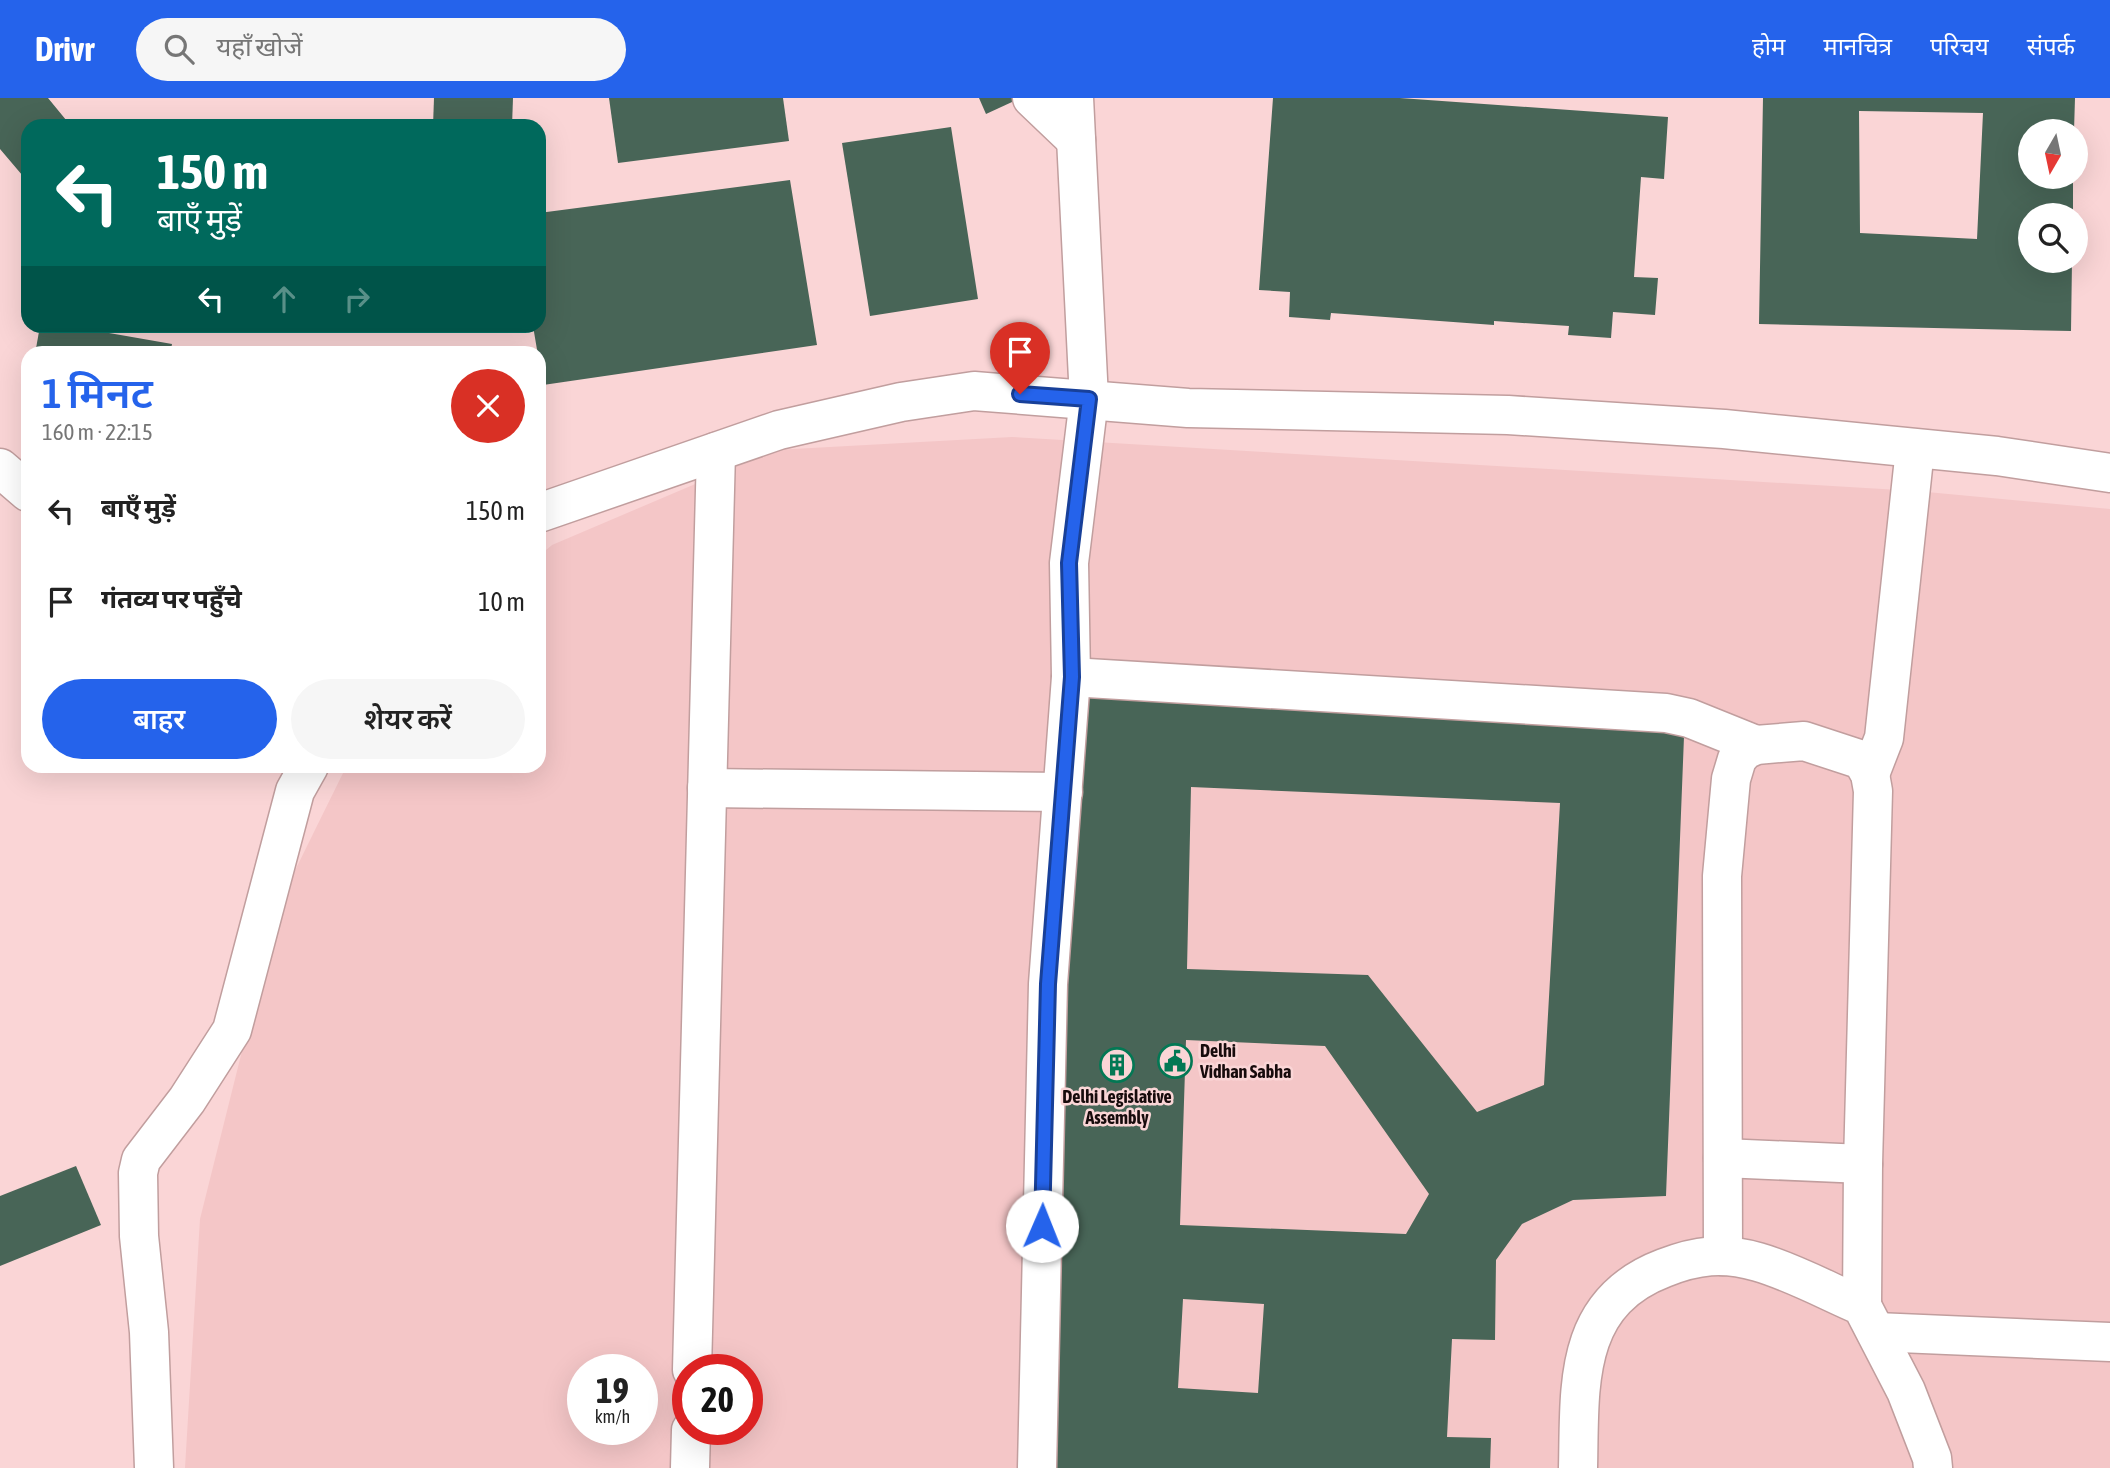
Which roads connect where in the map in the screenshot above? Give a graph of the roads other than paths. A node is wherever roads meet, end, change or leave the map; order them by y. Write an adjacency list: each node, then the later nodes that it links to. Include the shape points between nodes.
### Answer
1 (1032, 98): 3 (lane)
2 (1074, 98): 3 (lane)
3 (1076, 140): 4 (lane)
4 (1089, 399): 5 (lane, via 1200,408 1508,415 1724,429); 6 (lane, via 974,391 779,429); 11 (lane, via 1069,563)
5 (1915, 449): 8 (lane); 14 (lane, via 1884,738)
6 (716, 452): 10 (lane); 15 (lane)
7 (0, 468): 9 (lane)
8 (2110, 473)
9 (21, 486)
10 (546, 511)
11 (1072, 677): 12 (lane, via 1666,713); 16 (lane)
12 (1756, 745): 14 (lane, via 1804,741 1862,760); 17 (lane, via 1737,759 1731,779 1722,876)
13 (305, 773): 24 (lane, via 295,791 232,1030 141,1160 139,1236 149,1332)
14 (1870, 774): 18 (lane)
15 (707, 788): 16 (lane); 22 (lane)
16 (1063, 792): 26 (lane, via 1048,984)
17 (1723, 1158): 18 (lane); 19 (lane)
18 (1863, 1164): 20 (lane)
19 (1723, 1256): 20 (lane, via 1759,1262); 27 (lane, via 1690,1258 1644,1275 1598,1320 1581,1374)
20 (1869, 1319): 21 (lane); 28 (lane, via 1906,1391)
21 (2110, 1342)
22 (692, 1354)
23 (691, 1445): 25 (lane)
24 (154, 1468)
25 (690, 1468)
26 (1037, 1468)
27 (1578, 1468)
28 (1933, 1468)

